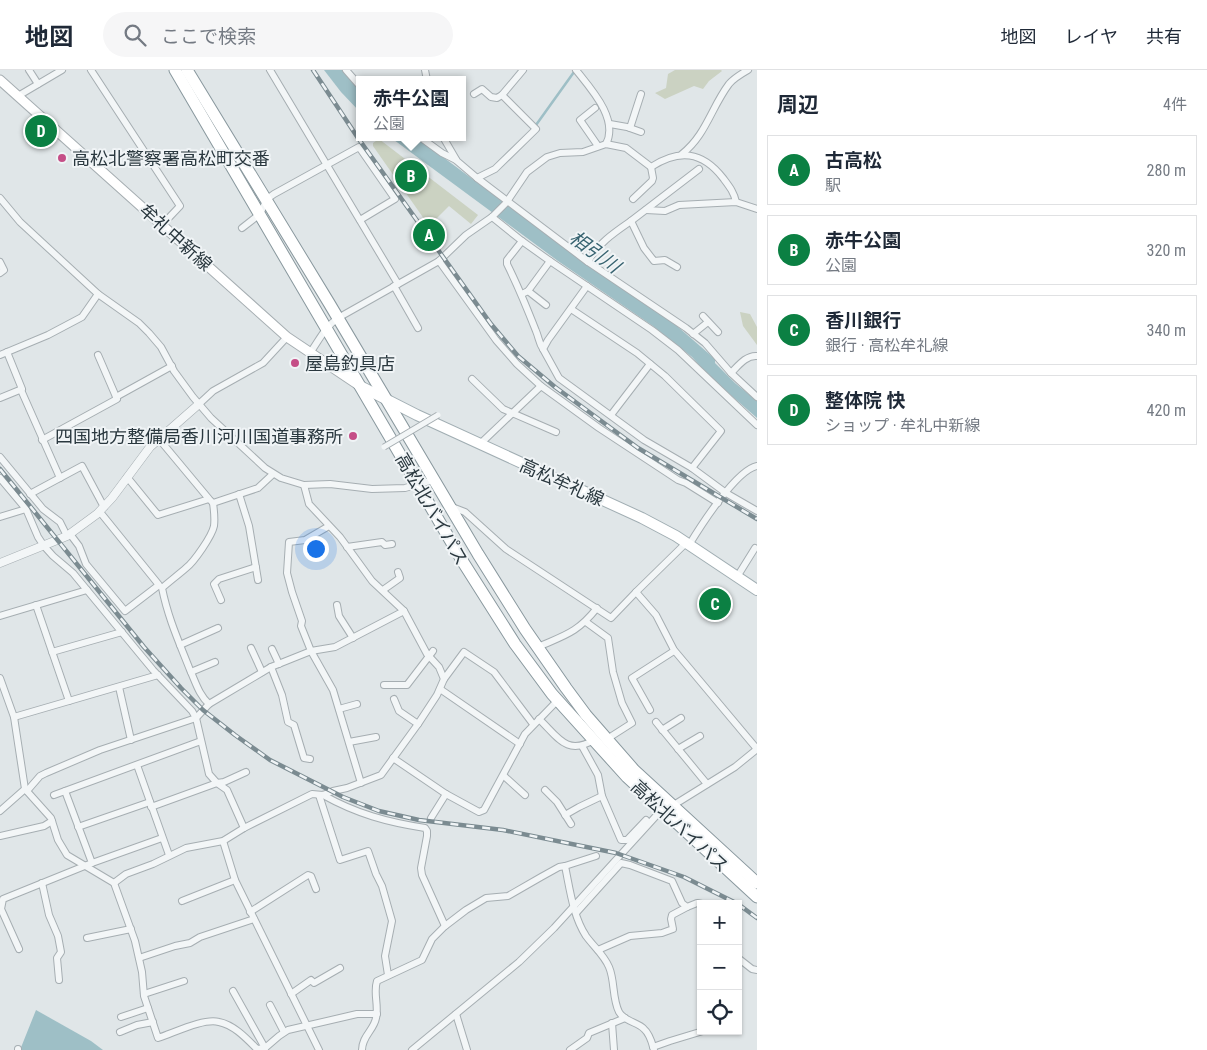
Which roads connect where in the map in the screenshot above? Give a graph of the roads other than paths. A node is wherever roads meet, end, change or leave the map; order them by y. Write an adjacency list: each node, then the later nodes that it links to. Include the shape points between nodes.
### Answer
1 (29, 70): 13 (street)
2 (62, 70): 13 (street)
3 (91, 70): 43 (street, via 180,206)
4 (174, 70): 39 (highway, 高松北バイパス)
5 (187, 70): 33 (highway, 高松北バイパス)
6 (270, 70): 28 (street)
7 (346, 70): 12 (street)
8 (523, 70): 16 (street)
9 (576, 70): 19 (street)
10 (748, 70): 26 (street, via 730,83 701,135)
11 (0, 80): 17 (main road, 牟礼中新線)
12 (356, 81)
13 (38, 84): 17 (street)
14 (474, 94): 16 (street, via 482,89 491,97)
15 (641, 94): 20 (street)
16 (502, 95): 31 (street, via 536,129 495,169)
17 (18, 96): 43 (main road, 牟礼中新線)
18 (595, 108): 25 (street, via 580,120)
19 (610, 124): 20 (street); 24 (street)
20 (630, 128): 21 (street)
21 (641, 132)
22 (426, 141): 27 (street)
23 (445, 141): 27 (street)
24 (606, 144): 25 (street); 29 (street, via 626,148)
25 (598, 146): 35 (street, via 583,152 560,153 536,163)
26 (682, 154): 29 (street, via 663,159); 36 (street, via 713,166 735,193)
27 (457, 161): 31 (street)
28 (327, 165): 33 (street); 41 (street); 41 (street, via 359,147 395,199)
29 (651, 167): 34 (street, via 652,181)
30 (699, 169): 38 (street)
31 (477, 178): 35 (street)
32 (0, 198): 55 (street, via 20,222)
33 (267, 200): 39 (street); 59 (highway, 高松北バイパス)
34 (633, 200)
35 (507, 202): 40 (street); 49 (street)
36 (736, 202): 37 (street); 38 (street, via 679,205 665,211)
37 (757, 209)
38 (646, 210): 42 (street)
39 (260, 214): 44 (street); 61 (highway, 高松北バイパス)
40 (493, 215): 45 (street); 46 (street)
41 (360, 220): 52 (street)
42 (631, 220): 49 (street, via 592,254); 50 (street, via 654,261 665,260)
43 (162, 225): 65 (main road, 牟礼中新線)
44 (242, 228)
45 (522, 241): 47 (street); 54 (street, via 507,264)
46 (439, 261): 52 (street); 77 (street, via 496,340)
47 (550, 261): 53 (street); 54 (street)
48 (0, 262): 51 (street, via 4,270)
49 (588, 262): 64 (street)
50 (677, 267)
51 (0, 273)
52 (396, 285): 59 (street); 62 (street)
53 (587, 286): 57 (street); 87 (street, via 678,350)
54 (525, 293): 56 (street); 66 (street, via 524,303)
55 (98, 294): 67 (street, via 82,317); 73 (street, via 139,323 161,347)
56 (546, 305)
57 (571, 309): 66 (street); 72 (street)
58 (703, 316): 60 (street)
59 (338, 318): 61 (street); 82 (highway, 高松北バイパス)
60 (708, 322): 63 (street); 64 (street)
61 (326, 327): 68 (street); 76 (highway, 高松北バイパス)
62 (418, 328)
63 (718, 332)
64 (693, 334): 74 (street)
65 (287, 337): 68 (main road, 牟礼中新線); 83 (street, via 262,363 214,391)
66 (543, 349): 86 (street, via 559,378)
67 (7, 352): 70 (street); 78 (street)
68 (310, 353): 76 (main road, 牟礼中新線)
69 (98, 354): 79 (street)
70 (0, 355)
71 (757, 356): 74 (street, via 742,361)
72 (650, 364): 86 (street); 95 (street, via 721,431)
73 (172, 366): 79 (street); 83 (street)
74 (731, 373): 80 (street)
75 (472, 379): 84 (street, via 503,409)
76 (360, 386): 82 (main road, 高松牟礼線); 102 (highway, 高松北バイパス)
77 (541, 386): 84 (street); 107 (street, via 599,428)
78 (21, 390): 81 (street); 90 (street)
79 (116, 396): 90 (street, via 117,399)
80 (757, 397)
81 (0, 398)
82 (385, 398): 91 (main road, 高松牟礼線); 100 (highway, 高松北バイパス)
83 (199, 404): 89 (street); 96 (street, via 230,437)
84 (512, 413): 88 (street); 91 (street)
85 (438, 415): 92 (street, bridge)
86 (611, 415): 95 (street, via 644,440)
87 (757, 424)
88 (556, 432)
89 (159, 439): 97 (street); 106 (street)
90 (42, 440): 99 (street)
91 (480, 444): 116 (main road, 高松牟礼線, via 642,518)
92 (384, 447)
93 (0, 457): 104 (street)
94 (757, 466): 103 (street, via 748,470)
95 (692, 468): 103 (street)
96 (273, 474): 101 (street); 105 (street, via 258,488)
97 (127, 477): 106 (street, via 158,515); 110 (street)
98 (0, 478): 109 (street)
99 (60, 478): 104 (street); 110 (street, via 82,466)
100 (433, 480): 102 (street); 108 (highway, 高松北バイパス)
101 (304, 485): 102 (street, via 330,484 372,489); 113 (street, via 309,504)
102 (419, 485): 160 (highway, 高松北バイパス, via 496,615)
103 (726, 493): 107 (street); 111 (street)
104 (30, 494): 114 (street, via 60,522)
105 (239, 494): 106 (street); 121 (street)
106 (211, 501): 125 (street, via 214,528 188,567)
107 (718, 504): 116 (street)
108 (448, 505): 133 (street, via 465,512 506,549); 141 (highway, 高松北バイパス)
109 (26, 509): 112 (street); 117 (street)
110 (102, 510): 114 (street); 125 (street)
111 (757, 511)
112 (0, 517)
113 (329, 526): 118 (street); 144 (street, via 305,540 289,542 287,573)
114 (68, 535): 117 (street); 125 (street, via 79,546 86,564 125,611)
115 (392, 544): 118 (street, via 376,542)
116 (688, 544): 123 (main road, 高松牟礼線); 129 (street)
117 (44, 546): 120 (street); 126 (street, via 70,569)
118 (347, 547): 127 (street, via 372,581)
119 (754, 548): 123 (street)
120 (0, 563)
121 (256, 567): 124 (street); 130 (street, via 218,579 214,584)
122 (398, 572): 127 (street, via 400,578)
123 (737, 577): 128 (main road, 高松牟礼線)
124 (258, 580)
125 (161, 586): 140 (street)
126 (87, 590): 131 (street); 138 (street)
127 (383, 590): 134 (street)
128 (757, 590)
129 (636, 592): 133 (street, via 610,618); 145 (street, via 656,615)
130 (221, 600)
131 (36, 605): 135 (street); 146 (street)
132 (337, 605): 139 (street, via 339,616)
133 (597, 608): 136 (street)
134 (404, 611): 139 (street); 147 (street)
135 (0, 616)
136 (586, 622): 141 (street); 176 (street, via 608,638 613,672 622,703 632,722)
137 (218, 628): 140 (street)
138 (122, 632): 146 (street); 153 (street)
139 (353, 638): 144 (street, via 335,647)
140 (180, 645): 151 (street)
141 (538, 647): 176 (highway, 高松北バイパス, via 586,715)
142 (251, 648): 152 (street)
143 (272, 649): 149 (street)
144 (311, 651): 149 (street); 164 (street, via 333,690)
145 (674, 651): 165 (street, via 632,678); 184 (street)
146 (52, 652): 161 (street)
147 (431, 654): 155 (street); 156 (street, via 407,685)
148 (215, 662): 151 (street)
149 (278, 664): 150 (street)
150 (271, 667): 152 (street); 186 (street)
151 (191, 672): 162 (street, via 201,697)
152 (262, 672): 162 (street)
153 (158, 675): 157 (street); 167 (street)
154 (0, 678): 166 (street)
155 (444, 679): 158 (street); 172 (street, via 464,652 494,672)
156 (384, 685)
157 (119, 687): 161 (street); 177 (street)
158 (440, 689): 171 (street); 181 (street)
159 (394, 699): 171 (street, via 399,711)
160 (558, 700): 169 (street); 178 (highway, 高松北バイパス)
161 (69, 701): 166 (street)
162 (209, 704): 167 (street)
163 (357, 704): 164 (street)
164 (339, 709): 180 (street)
165 (650, 710)
166 (14, 717): 193 (street)
167 (196, 718): 177 (street); 179 (street)
168 (682, 718): 173 (street)
169 (539, 719): 172 (street); 182 (street, via 565,744)
170 (656, 722): 173 (street)
171 (418, 724): 185 (street)
172 (533, 724): 181 (street)
173 (662, 730): 183 (street)
174 (700, 736): 183 (street)
175 (376, 737): 180 (street)
176 (608, 739): 202 (highway, 高松北バイパス)
177 (131, 740): 193 (street, via 46,773)
178 (594, 740): 182 (street); 202 (highway, 高松北バイパス)
179 (201, 741): 187 (street); 190 (street, via 209,774)
180 (349, 742): 191 (street)
181 (520, 744): 189 (street)
182 (582, 746): 200 (street, via 598,775)
183 (678, 749): 192 (street)
184 (757, 749): 192 (street)
185 (393, 758): 191 (street, via 381,775); 196 (street)
186 (304, 760)
187 (137, 765): 195 (street); 201 (street)
188 (246, 772): 190 (street)
189 (504, 776): 196 (street, via 484,810 479,812); 199 (street)
190 (217, 782): 201 (street); 209 (street, via 227,790)
191 (361, 783): 198 (street)
192 (707, 784): 202 (street)
193 (26, 790): 203 (street); 206 (street)
194 (545, 790): 204 (street)
195 (65, 791): 197 (street); 208 (street)
196 (446, 794): 205 (street)
197 (54, 795)
198 (321, 795): 209 (street, via 312,794); 229 (street, via 360,814 425,828 427,836 422,875); 238 (street, via 340,860 368,851 382,886 392,921 385,956)
199 (524, 795)
200 (602, 796): 202 (street, via 621,840 627,840 645,821); 204 (street)
201 (150, 804): 208 (street); 211 (street)
202 (664, 811): 218 (highway, 高松北バイパス); 222 (highway, 高松北バイパス); 226 (street)
203 (0, 812)
204 (565, 816): 207 (street)
205 (431, 818)
206 (52, 821): 210 (street, via 44,826); 215 (street, via 67,855)
207 (571, 824)
208 (78, 828): 215 (street)
209 (244, 828): 212 (street)
210 (0, 836)
211 (162, 838): 213 (street); 215 (street)
212 (223, 841): 213 (street, via 193,846); 217 (street)
213 (169, 855): 220 (street, via 126,874)
214 (596, 856): 216 (street)
215 (89, 864): 219 (street); 220 (street)
216 (565, 866): 226 (street); 229 (street, via 508,896 486,898)
217 (235, 880): 223 (street); 227 (street)
218 (756, 880)
219 (42, 883): 232 (street, via 3,899 1,909 19,940); 239 (street, via 48,915 61,952 56,958)
220 (114, 883): 230 (street)
221 (316, 889): 227 (street, via 308,875)
222 (757, 896)
223 (182, 901)
224 (697, 903): 225 (street)
225 (687, 907): 226 (street, via 672,880 621,863); 233 (street, via 672,915 673,929 630,936)
226 (575, 909): 233 (street, via 587,937); 247 (street, via 519,962)
227 (250, 912): 228 (street)
228 (254, 920): 234 (street); 243 (street)
229 (445, 926): 238 (street, via 432,939 422,960)
230 (130, 929): 231 (street); 234 (street)
231 (87, 938)
232 (20, 949)
233 (598, 950): 249 (street, via 610,968 616,1004)
234 (139, 958): 242 (street)
235 (742, 961): 237 (street)
236 (340, 968): 243 (street, via 314,983 311,980)
237 (757, 970)
238 (388, 975): 246 (street, via 375,986)
239 (59, 980)
240 (184, 981): 242 (street)
241 (233, 991): 257 (street)
242 (144, 994): 245 (street)
243 (291, 994): 252 (street)
244 (270, 1005): 254 (street)
245 (148, 1008): 248 (street); 250 (street)
246 (377, 1014): 252 (street, via 357,1014); 260 (street)
247 (456, 1014): 261 (street); 262 (street)
248 (121, 1017)
249 (625, 1018): 251 (street); 258 (street, via 644,1028)
250 (153, 1022): 253 (street, via 137,1024); 257 (street, via 158,1038 207,1021 218,1021 240,1033 257,1048)
251 (612, 1023): 256 (street, via 589,1033); 265 (street)
252 (306, 1025): 254 (street); 259 (street)
253 (120, 1032)
254 (284, 1032): 257 (street)
255 (697, 1033): 258 (street)
256 (581, 1043): 263 (street); 264 (street)
257 (265, 1048)
258 (653, 1049)
259 (319, 1050)
260 (362, 1050)
261 (412, 1050)
262 (467, 1050)
263 (570, 1050)
264 (582, 1050)
265 (614, 1050)

